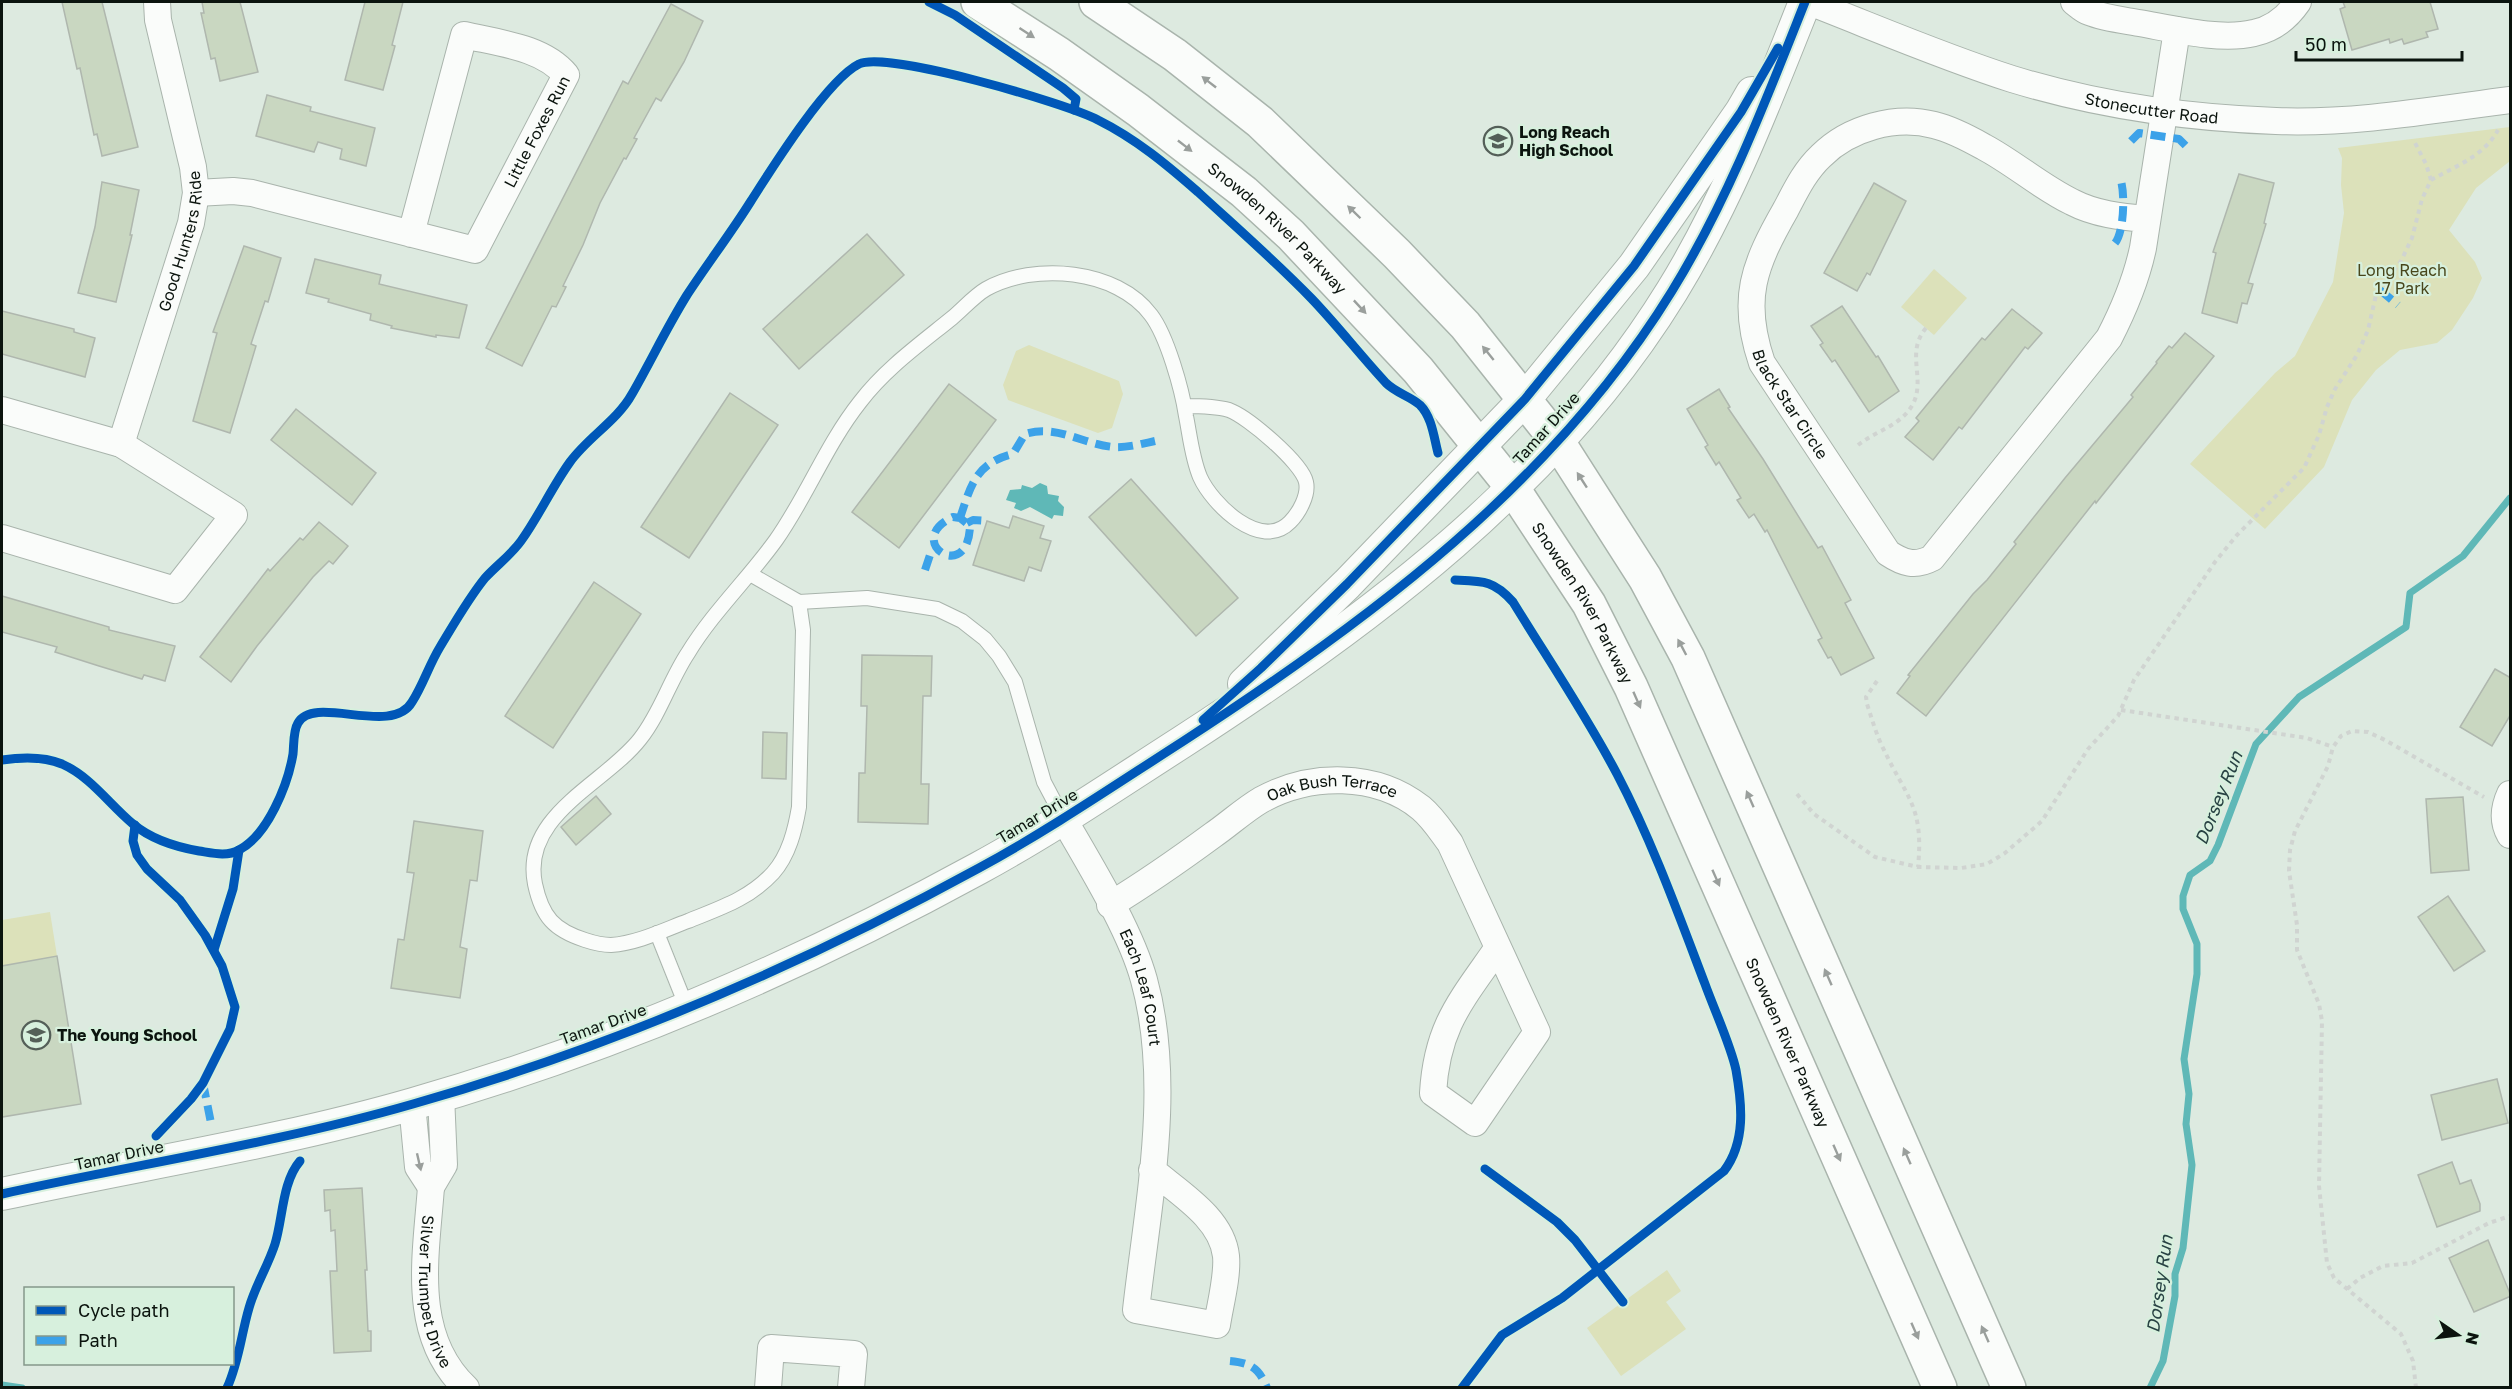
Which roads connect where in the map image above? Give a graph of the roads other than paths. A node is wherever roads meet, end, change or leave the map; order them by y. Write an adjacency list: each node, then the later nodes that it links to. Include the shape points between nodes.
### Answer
1 (157, 2): 10 (street, Good Hunters Ride)
2 (978, 2): 18 (main road, Snowden River Parkway, one-way to 18, via 1138,110 1244,192 1353,300 1418,370)
3 (1096, 2): 13 (main road, one-way to 3, via 1465,325 1260,122 1174,55)
4 (1806, 2): 9 (street, Stonecutter Road, via 2014,79); 13 (street, Tamar Drive, via 1741,112 1686,193 1634,266); 16 (street, Tamar Drive, via 1722,200 1671,292 1621,364)
5 (2074, 2): 7 (street, via 2101,16)
6 (2298, 2): 7 (street, via 2283,20 2255,33 2225,35)
7 (2177, 30): 9 (street, Black Star Circle)
8 (2511, 100): 9 (street, Stonecutter Road, via 2334,121 2276,122)
9 (2165, 113): 11 (street, Black Star Circle)
10 (196, 193): 12 (street, Little Foxes Run, via 252,193); 17 (street, Good Hunters Ride, via 191,223)
11 (2147, 219): 11 (street, Black Star Circle, via 2136,277 2109,338 1932,558 1921,564 1910,563 1888,553 1762,363 1753,331 1751,311 1757,266 1802,179 1841,139 1887,123 1912,122 1934,125 1985,147 2072,202 2095,211)
12 (411, 234): 12 (street, Little Foxes Run, via 475,250 566,75 558,65 523,50 464,35)
13 (1525, 399): 16 (main road); 18 (street, Tamar Drive)
14 (1185, 406): 14 (lane, via 1201,480 1219,503 1251,530 1274,532 1288,526 1305,498 1307,484 1300,469 1243,417 1226,409); 21 (lane, via 1154,318 1142,303 1124,291 1076,274 1019,278 986,289 891,368 862,399 833,441 797,509)
15 (2, 410): 17 (street)
16 (1558, 442): 19 (street, Tamar Drive); 38 (main road, one-way to 16, via 1688,658 1645,578)
17 (121, 444): 20 (street, via 234,515 175,590)
18 (1481, 447): 19 (main road, Snowden River Parkway); 23 (street, Tamar Drive, via 1261,669)
19 (1512, 487): 23 (street, Tamar Drive, via 1444,553 1367,616 1274,683); 37 (main road, Snowden River Parkway, one-way to 37, via 1589,604 1632,687)
20 (2, 538)
21 (750, 574): 22 (lane); 28 (lane, via 700,633 640,740 563,809 541,838 536,853 533,868 540,904 562,932 609,945)
22 (799, 602): 25 (lane, via 867,598 906,602 937,609 962,621 985,639 1015,682 1044,782); 28 (lane, via 803,630 799,807 787,850 777,868 744,898)
23 (1164, 753): 25 (street, Tamar Drive)
24 (2508, 799): 26 (street, via 2504,819)
25 (1063, 818): 27 (street, Each Leaf Court); 30 (street, Tamar Drive, via 879,921)
26 (2511, 835)
27 (1110, 905): 29 (street, Oak Bush Terrace, via 1155,878 1261,801 1293,786 1318,780 1344,780 1401,796 1438,825 1450,843); 32 (street, Each Leaf Court, via 1143,978 1152,1013 1159,1081)
28 (657, 933): 30 (lane)
29 (1497, 949): 29 (street, Oak Bush Terrace, via 1537,1032 1475,1123 1433,1093 1434,1068 1451,1016)
30 (687, 1008): 31 (street, Tamar Drive, via 591,1046)
31 (427, 1100): 33 (street, Tamar Drive, via 314,1129); 34 (street, Silver Trumpet Drive, via 444,1165 431,1187 424,1289 428,1323 444,1360)
32 (1152, 1170): 32 (street, Each Leaf Court, via 1136,1310 1217,1325 1226,1258 1222,1239 1212,1222)
33 (2, 1194)
34 (466, 1388)
35 (768, 1388): 36 (street, via 771,1348 854,1354)
36 (851, 1388)
37 (1940, 1388)
38 (2009, 1388)

